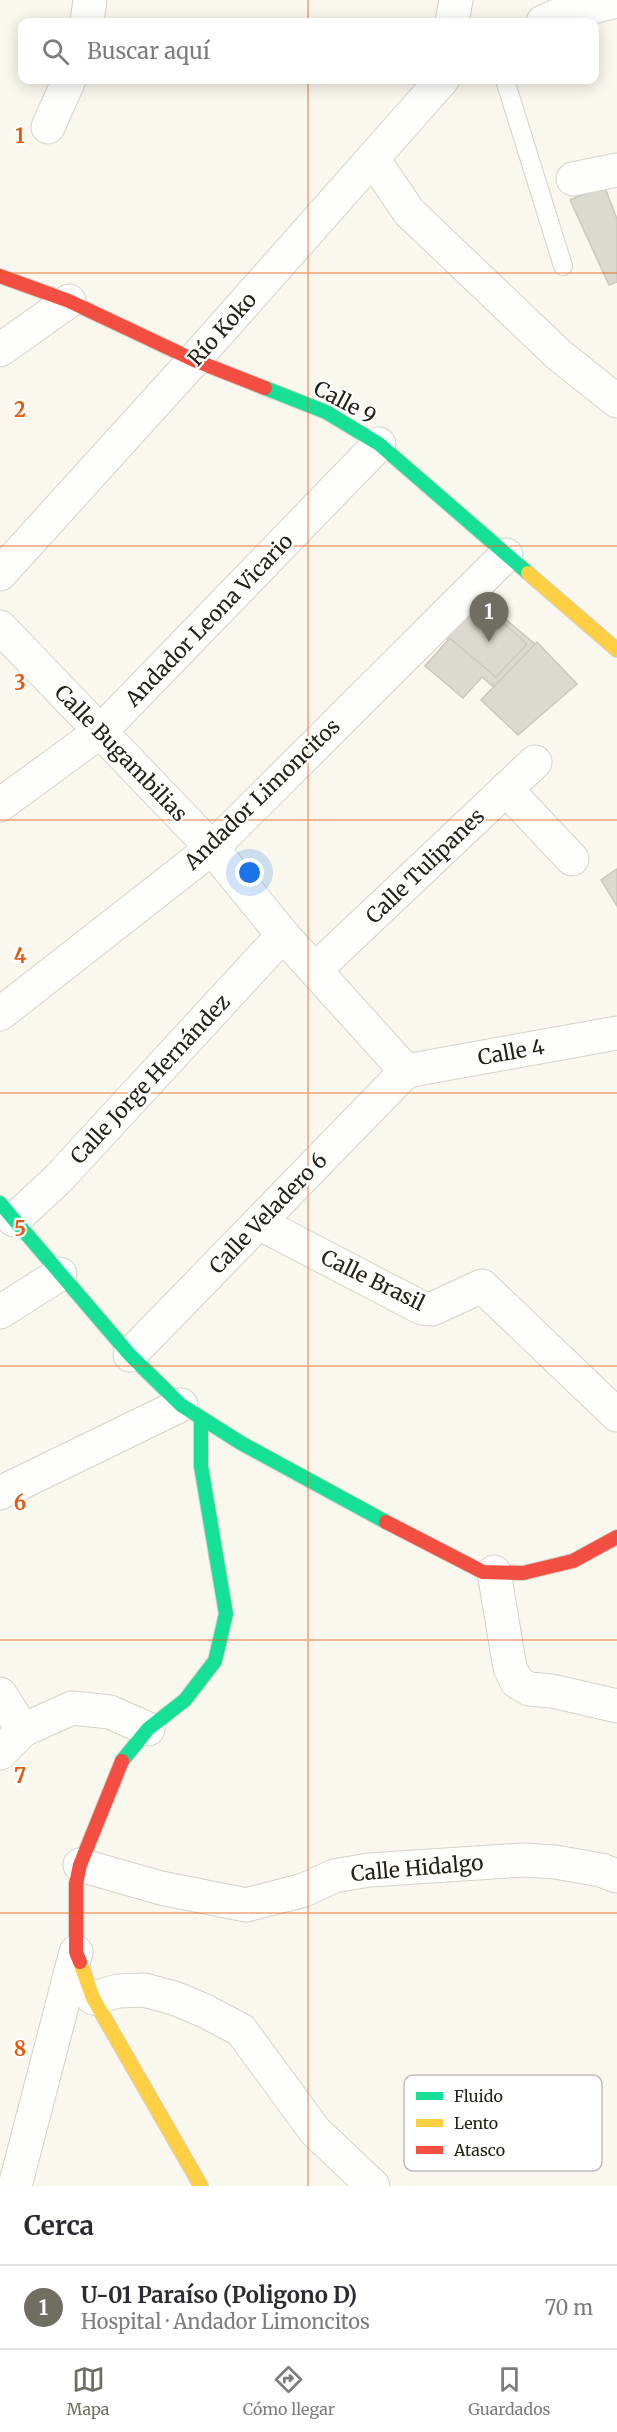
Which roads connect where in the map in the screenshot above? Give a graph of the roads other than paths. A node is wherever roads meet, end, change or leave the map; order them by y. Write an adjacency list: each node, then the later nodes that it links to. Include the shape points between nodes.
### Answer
1 (90, 0): 4 (street)
2 (456, 0): 5 (street)
3 (617, 1): 6 (street)
4 (88, 18)
5 (453, 18)
6 (552, 18)
7 (67, 84): 10 (street)
8 (437, 84): 11 (street, Río Koko)
9 (506, 84): 14 (lane)
10 (48, 127)
11 (374, 159): 18 (street, Río Koko); 19 (street, via 409,212 559,355)
12 (617, 170): 13 (street)
13 (573, 179)
14 (563, 266)
15 (0, 276): 16 (street, Calle 9)
16 (69, 301): 17 (street); 18 (street, Calle 9)
17 (0, 350)
18 (194, 360): 20 (street, Calle 9, via 326,412); 22 (street, Río Koko)
19 (617, 401)
20 (379, 444): 21 (street, Calle 9); 25 (street, Andador Leona Vicario)
21 (506, 555): 24 (street, Calle 9); 29 (street, Andador Limoncitos)
22 (0, 574)
23 (0, 627): 25 (street, Calle Bugambilias)
24 (617, 651)
25 (101, 731): 28 (street, Andador Leona Vicario); 29 (street, Calle Bugambilias)
26 (534, 762): 27 (street, Calle Tulipanes)
27 (506, 789): 30 (street); 32 (street, Calle Tulipanes)
28 (0, 805)
29 (212, 848): 31 (street, Calle Bugambilias); 33 (street, Andador Limoncitos)
30 (572, 859)
31 (283, 935): 32 (street, Calle Bugambilias); 36 (street, Calle Jorge Hernández, via 58,1179)
32 (315, 970): 35 (street, Calle Bugambilias)
33 (0, 1014)
34 (617, 1033): 35 (street, Calle 4)
35 (406, 1071): 37 (street, Calle Veladero 6)
36 (7, 1212): 38 (street)
37 (258, 1223): 40 (street, Calle Veladero 6); 42 (street, Calle Brasil, via 422,1308 432,1309 482,1286)
38 (60, 1274): 39 (street); 40 (street)
39 (0, 1312)
40 (130, 1355): 41 (street)
41 (191, 1412): 43 (street); 45 (street, via 447,1555 483,1572); 48 (street, via 226,1614 214,1661 185,1700)
42 (617, 1415)
43 (0, 1493)
44 (617, 1537): 45 (street, via 573,1561 523,1573)
45 (494, 1572): 47 (street, via 510,1668 517,1682 529,1689)
46 (0, 1694): 49 (street)
47 (617, 1706)
48 (148, 1729): 49 (street, via 110,1712 72,1708); 51 (street, via 119,1765)
49 (23, 1730): 50 (street)
50 (0, 1753)
51 (80, 1865): 52 (street, Calle Hidalgo, via 161,1888 246,1905 304,1890 334,1876 369,1870 524,1860 555,1862); 53 (street, via 76,1884)
52 (617, 1876)
53 (76, 1952): 54 (street); 55 (street)
54 (93, 1998): 56 (street); 57 (street, via 118,1990 144,1990 205,2010 241,2030 315,2131)
55 (15, 2186)
56 (201, 2186)
57 (373, 2186)

